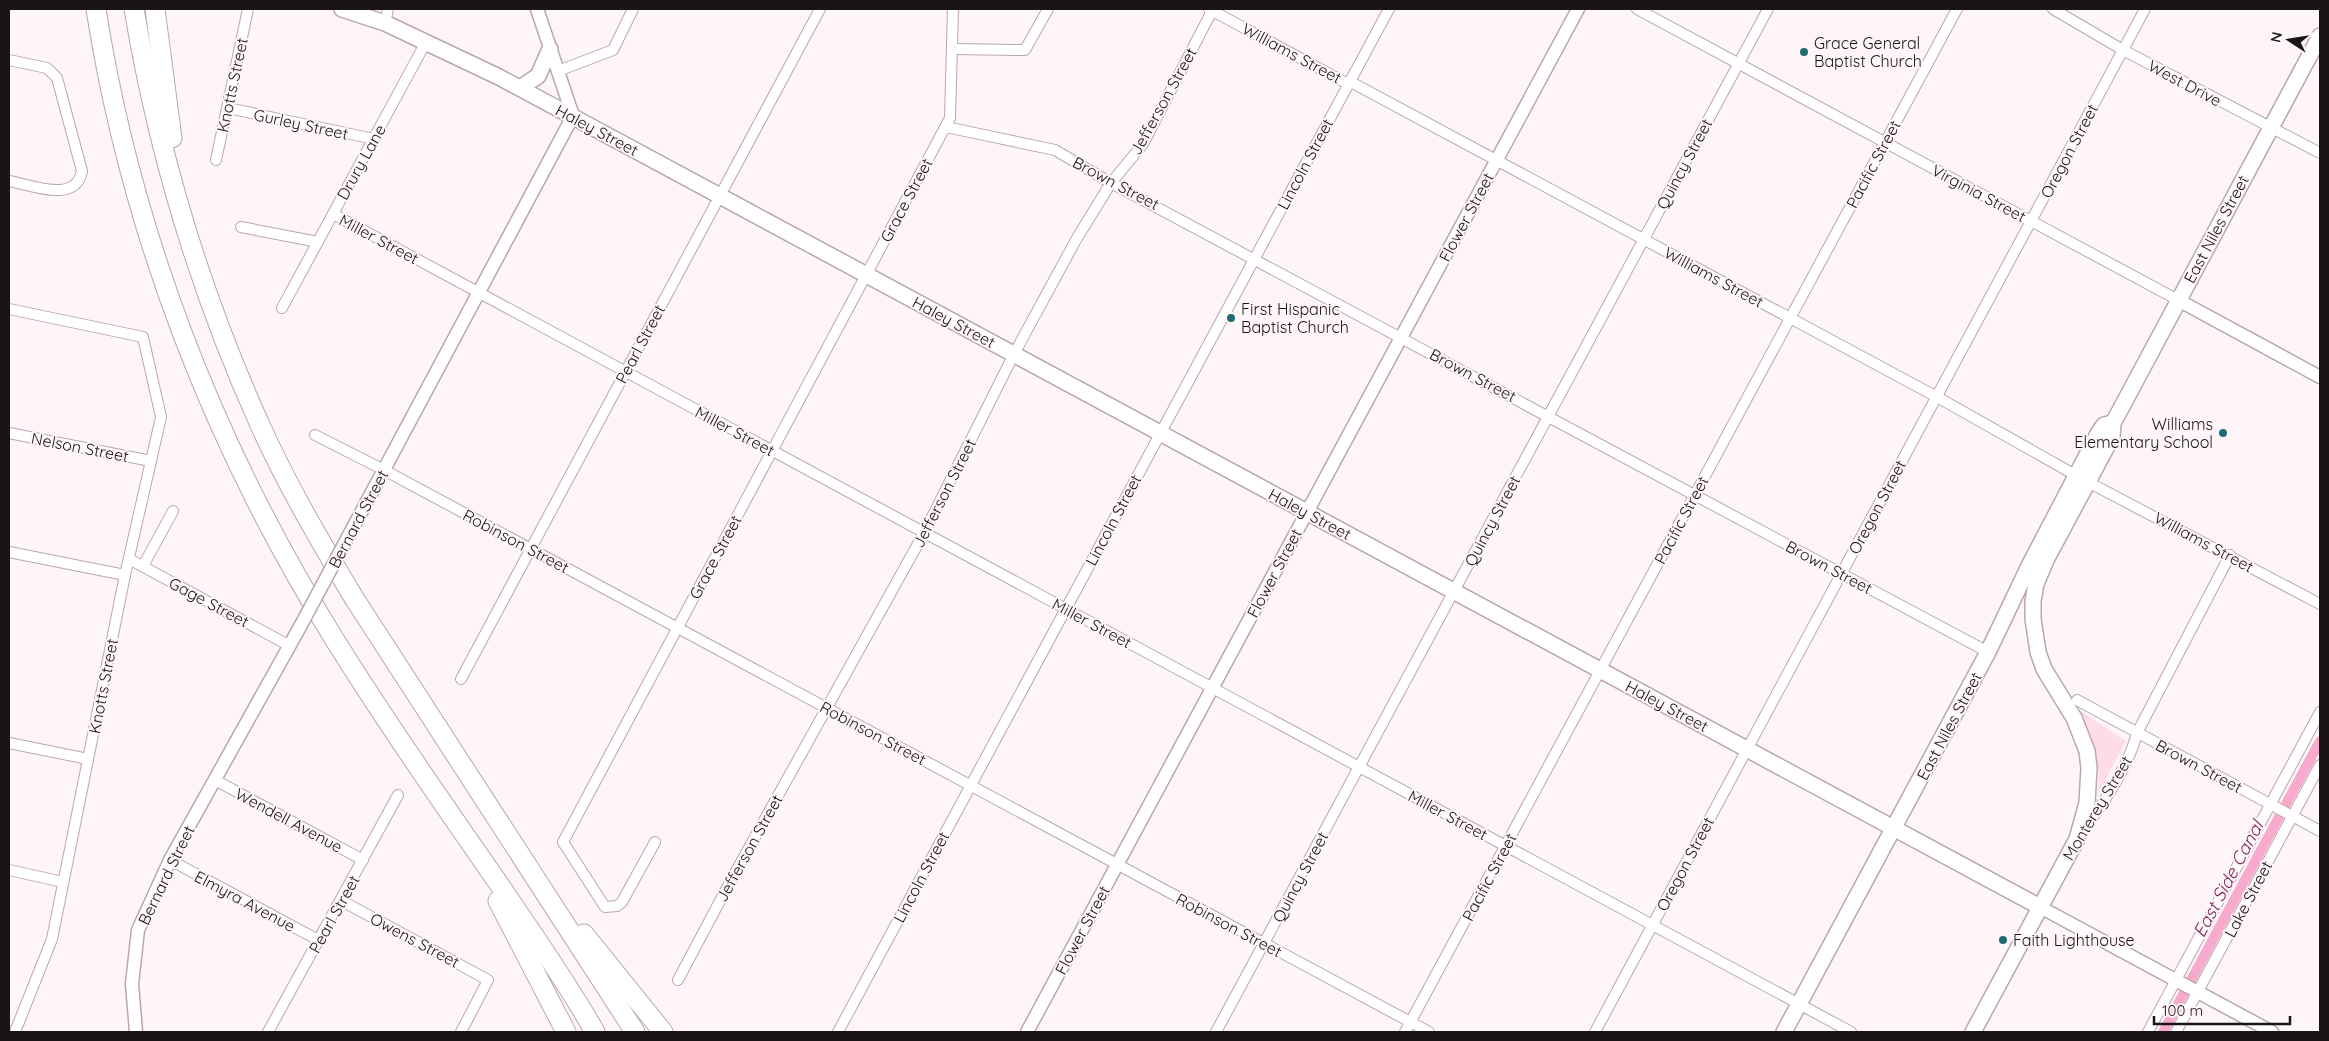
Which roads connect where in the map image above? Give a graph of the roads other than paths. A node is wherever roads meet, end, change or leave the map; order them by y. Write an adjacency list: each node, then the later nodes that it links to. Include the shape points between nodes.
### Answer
1 (94, 9): 102 (highway, via 122,141 157,264 225,438 285,556 324,623)
2 (134, 9): 43 (highway, via 151,97)
3 (155, 9): 43 (highway)
4 (248, 9): 30 (street, Knotts Street)
5 (342, 9): 19 (main road, Haley Street)
6 (537, 9): 22 (street)
7 (633, 9): 27 (street, via 613,50)
8 (820, 9): 41 (street, Pearl Street)
9 (953, 9): 23 (street, Grace Street)
10 (1048, 9): 23 (street, via 1025,50)
11 (1212, 9): 28 (street, Williams Street); 40 (street, Jefferson Street, via 1143,144)
12 (1389, 9): 28 (street, Lincoln Street)
13 (1578, 9): 38 (street, Flower Street)
14 (1637, 9): 26 (street, Virginia Street)
15 (1768, 9): 26 (street, Quincy Street)
16 (1957, 9): 35 (street, Pacific Street)
17 (2053, 9): 24 (street, West Drive)
18 (2145, 9): 24 (street, Oregon Street)
19 (387, 16): 21 (main road, Haley Street)
20 (2320, 36): 33 (main road, East Niles Street)
21 (426, 42): 29 (main road, Haley Street); 34 (street, Drury Lane)
22 (550, 49): 27 (street); 29 (main road, via 538,76)
23 (952, 49): 32 (street, Grace Street, via 950,118)
24 (2123, 50): 33 (street, West Drive); 44 (street, Oregon Street)
25 (9, 60): 39 (street, via 48,68 57,78 82,164 78,183 68,190)
26 (1738, 64): 35 (street, Virginia Street); 46 (street, Quincy Street)
27 (558, 71): 31 (street)
28 (1349, 82): 38 (street, Williams Street); 48 (street, Lincoln Street)
29 (520, 88): 31 (main road, Haley Street)
30 (228, 108): 34 (street, Gurley Street); 37 (street, Knotts Street)
31 (573, 116): 41 (main road, Haley Street); 50 (street, Bernard Street)
32 (946, 127): 40 (street, Brown Street, via 1055,150); 49 (street, Grace Street)
33 (2271, 128): 36 (street, West Drive); 51 (main road, East Niles Street)
34 (374, 139): 42 (street, Drury Lane)
35 (1885, 142): 44 (street, Virginia Street); 54 (street, Pacific Street)
36 (2320, 153)
37 (216, 160)
38 (1497, 160): 46 (street, Williams Street); 55 (street, Flower Street)
39 (9, 180)
40 (1111, 182): 48 (street, Brown Street); 56 (street, Jefferson Street)
41 (719, 196): 49 (main road, Haley Street); 57 (street, Pearl Street)
42 (333, 214): 47 (street, Drury Lane); 50 (street, Miller Street)
43 (183, 218): 108 (highway, via 198,268 260,426 310,524 354,598)
44 (2032, 221): 51 (street, Virginia Street); 59 (street, Oregon Street)
45 (241, 227): 47 (street)
46 (1643, 239): 54 (street, Williams Street); 60 (street, Quincy Street)
47 (318, 242): 52 (street, Drury Lane)
48 (1254, 258): 55 (street, Brown Street); 62 (street, Lincoln Street)
49 (866, 275): 56 (main road, Haley Street); 64 (street, Grace Street)
50 (479, 293): 57 (street, Miller Street); 66 (street, Bernard Street)
51 (2178, 300): 58 (street, Virginia Street); 67 (main road, East Niles Street, via 2114,423 2112,437)
52 (282, 308)
53 (9, 309): 65 (street, Knotts Street, via 143,336 161,417)
54 (1790, 318): 59 (street, Williams Street); 68 (street, Pacific Street)
55 (1402, 336): 60 (street, Brown Street); 70 (street, Flower Street)
56 (1014, 354): 62 (main road, Haley Street); 71 (street, Jefferson Street)
57 (625, 372): 64 (street, Miller Street); 72 (street, Pearl Street)
58 (2320, 377)
59 (1937, 397): 67 (street, Williams Street); 77 (street, Oregon Street)
60 (1549, 416): 68 (street, Brown Street); 79 (street, Quincy Street)
61 (9, 433): 65 (street, Nelson Street)
62 (1160, 433): 70 (main road, Haley Street); 81 (street, Lincoln Street)
63 (315, 435): 66 (street, Robinson Street)
64 (772, 451): 71 (street, Miller Street); 82 (street, Grace Street)
65 (151, 461): 75 (street, Knotts Street)
66 (384, 470): 72 (street, Robinson Street); 83 (street, Bernard Street, bridge)
67 (2083, 479): 74 (street, Williams Street); 84 (main road, East Niles Street, via 2030,564); 105 (main road, East Niles Street, via 2039,574 2033,601 2038,652 2044,669 2074,718 2087,751 2090,788)
68 (1695, 495): 77 (street, Brown Street); 85 (street, Pacific Street)
69 (173, 511): 76 (street)
70 (1307, 512): 79 (main road, Haley Street); 87 (street, Flower Street)
71 (924, 533): 81 (street, Miller Street); 89 (street, Jefferson Street)
72 (531, 549): 82 (street, Robinson Street); 86 (street, Pearl Street)
73 (9, 552): 78 (street)
74 (2230, 555): 80 (street, Williams Street); 91 (street, Monterey Street)
75 (129, 559): 76 (street, Gage Street); 78 (street, Knotts Street)
76 (143, 566): 83 (street, Gage Street)
77 (1842, 574): 84 (street, Brown Street); 93 (street, Oregon Street)
78 (125, 575): 94 (street, Knotts Street)
79 (1454, 592): 85 (main road, Haley Street); 96 (street, Quincy Street)
80 (2320, 604)
81 (1065, 609): 87 (street, Miller Street); 98 (street, Lincoln Street)
82 (677, 627): 89 (street, Robinson Street); 106 (street, Grace Street, via 564,842 605,907 610,908 622,902)
83 (290, 646): 97 (street, Bernard Street)
84 (1988, 652): 103 (main road, East Niles Street)
85 (1600, 670): 93 (main road, Haley Street); 107 (street, Pacific Street)
86 (461, 678)
87 (1212, 688): 96 (street, Miller Street); 111 (street, Flower Street)
88 (2077, 700): 91 (street, Brown Street)
89 (827, 708): 98 (street, Robinson Street); 119 (street, Jefferson Street)
90 (2320, 712): 100 (street, Lake Street)
91 (2137, 732): 100 (street, Brown Street); 105 (street, Monterey Street, via 2133,748 2102,805)
92 (9, 743): 94 (street)
93 (1747, 749): 103 (main road, Haley Street); 116 (street, Oregon Street)
94 (88, 759): 113 (street, Knotts Street)
95 (2320, 765): 101 (street, Lake Street)
96 (1359, 767): 107 (street, Miller Street); 118 (street, Quincy Street)
97 (215, 780): 109 (street, Bernard Street); 110 (street, Wendell Avenue)
98 (971, 785): 111 (street, Robinson Street); 132 (street, Lincoln Street)
99 (398, 795): 110 (street, Pearl Street)
100 (2272, 805): 101 (street, Brown Street); 120 (street, Lake Street)
101 (2292, 816): 104 (street, Brown Street); 121 (street, Lake Street)
102 (460, 828): 128 (highway); 129 (highway)
103 (1893, 828): 115 (main road, Haley Street); 122 (main road, East Niles Street)
104 (2320, 831)
105 (2077, 839): 115 (main road, Monterey Street)
106 (655, 842)
107 (1506, 846): 116 (street, Miller Street); 123 (street, Pacific Street)
108 (518, 850): 130 (highway); 131 (highway)
109 (170, 860): 117 (street, Elmyra Avenue); 125 (street, Bernard Street, via 138,930 132,984)
110 (363, 860): 114 (street, Pearl Street)
111 (1117, 864): 118 (street, Robinson Street); 133 (street, Flower Street)
112 (9, 870): 113 (street)
113 (63, 882): 124 (street, Knotts Street, via 47,956)
114 (342, 900): 117 (street, Pearl Street); 127 (street, Owens Street, via 488,980)
115 (2040, 907): 120 (street, Haley Street); 140 (main road, Monterey Street)
116 (1652, 925): 122 (street, Miller Street); 137 (street, Oregon Street)
117 (320, 941): 126 (street, Pearl Street)
118 (1264, 943): 123 (street, Robinson Street); 134 (street, Quincy Street)
119 (678, 980)
120 (2176, 980): 121 (street, Haley Street); 141 (street, Lake Street)
121 (2198, 992): 142 (street, Lake Street); 143 (street, Haley Street)
122 (1799, 1004): 138 (main road, East Niles Street); 139 (street, Miller Street)
123 (1411, 1022): 135 (street, Pacific Street); 136 (street, Robinson Street)
124 (15, 1032)
125 (136, 1032)
126 (268, 1032)
127 (461, 1032)
128 (566, 1032)
129 (596, 1032)
130 (635, 1032)
131 (663, 1032)
132 (838, 1032)
133 (1027, 1032)
134 (1216, 1032)
135 (1405, 1032)
136 (1429, 1032)
137 (1595, 1032)
138 (1784, 1032)
139 (1851, 1032)
140 (1973, 1032)
141 (2148, 1032)
142 (2176, 1032)
143 (2272, 1032)

